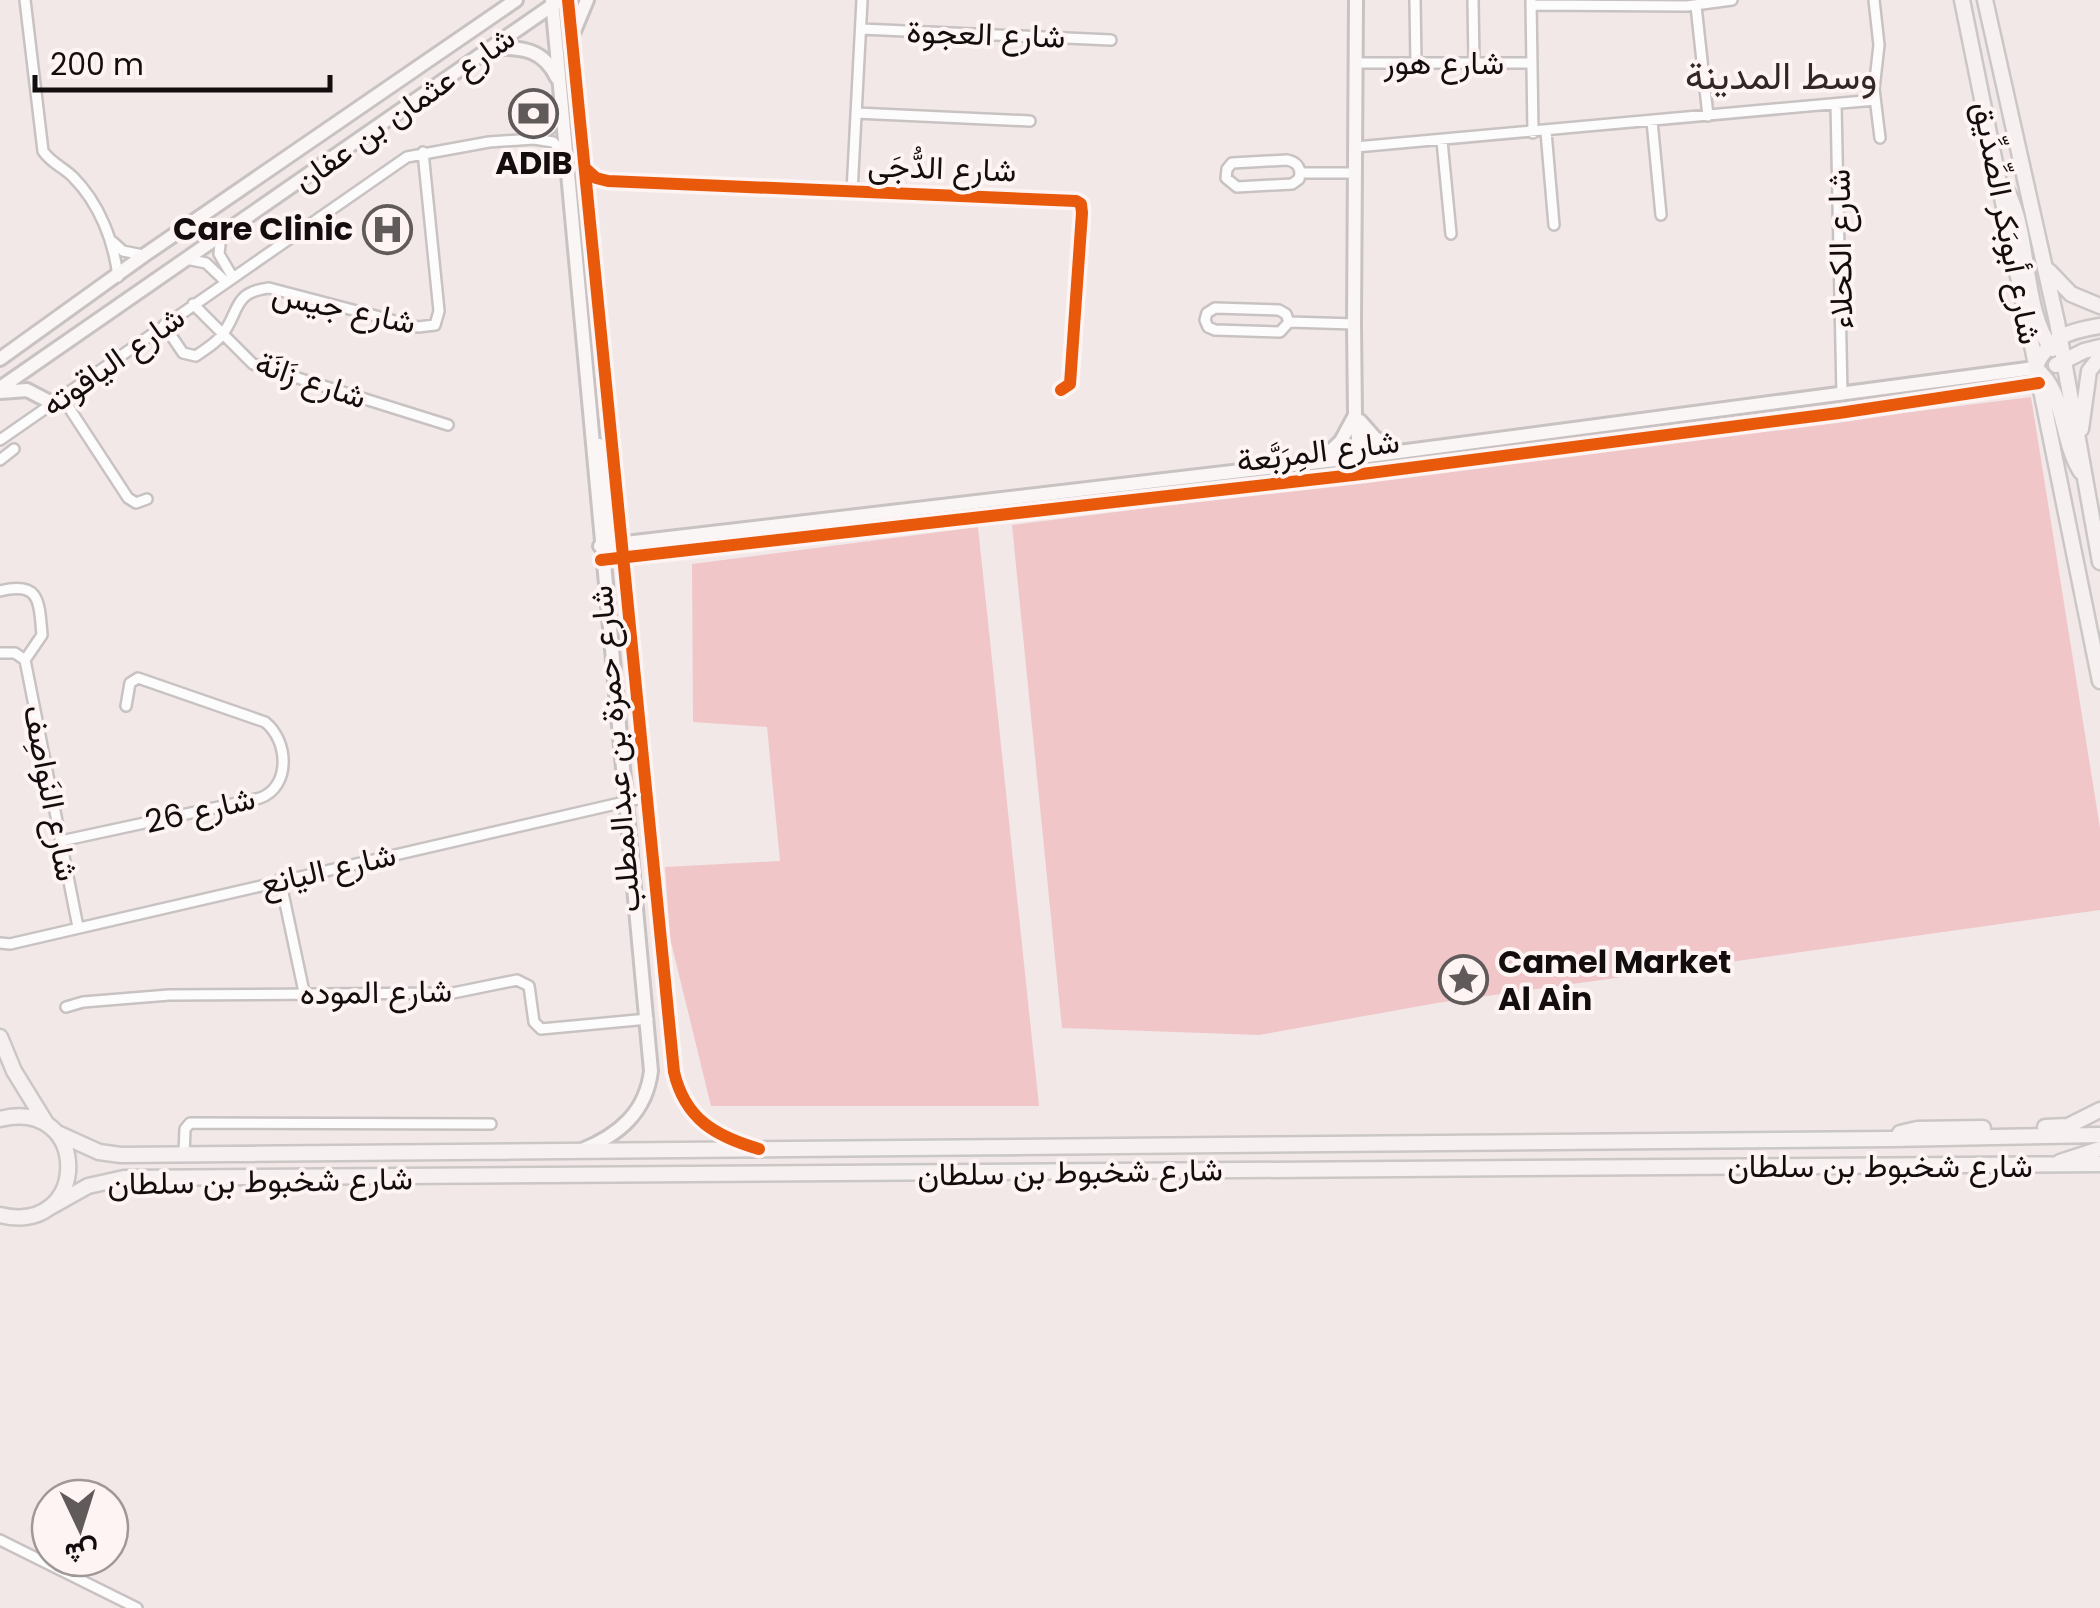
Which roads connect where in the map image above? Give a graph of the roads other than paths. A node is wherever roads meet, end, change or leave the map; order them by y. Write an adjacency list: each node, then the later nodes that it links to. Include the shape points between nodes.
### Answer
1 (25, 0): 50 (street, via 43,151 81,186)
2 (516, 0): 51 (street, شارع عثمان بن عفان)
3 (587, 0): 16 (street)
4 (862, 0): 15 (street)
5 (1356, 0): 21 (street)
6 (1415, 0): 22 (street)
7 (1474, 0): 19 (street)
8 (1732, 0): 14 (street)
9 (1874, 0): 24 (street)
10 (1962, 0): 43 (main road, شارع أبوبَكر الصِّدِّيق)
11 (1985, 0): 53 (main road, شارع أبوبَكر الصِّدِّيق)
12 (558, 1): 16 (street, شارع حمزة بن عبدالمطلب); 18 (street, شارع عثمان بن عفان); 23 (street)
13 (1531, 3): 14 (street); 20 (street)
14 (1696, 6): 28 (street)
15 (860, 29): 17 (street, شارع العجوة); 27 (street)
16 (573, 33): 39 (street, شارع حمزة بن عبدالمطلب)
17 (1111, 40)
18 (492, 48): 23 (street, via 525,48 549,63); 49 (street, شارع عثمان بن عفان)
19 (1474, 62): 20 (street, شارع هور); 22 (street, شارع هور)
20 (1532, 62): 32 (street)
21 (1356, 63): 22 (street, شارع هور); 36 (street)
22 (1416, 63)
23 (559, 83): 26 (street)
24 (1875, 100): 25 (street); 33 (street)
25 (1836, 104): 28 (street); 71 (street, شارع الكحلاء)
26 (562, 112): 34 (street); 38 (street)
27 (856, 113): 29 (street); 44 (street)
28 (1708, 116): 30 (street)
29 (1030, 121)
30 (1652, 122): 31 (street); 46 (street)
31 (1546, 132): 32 (street); 47 (street)
32 (1533, 133): 35 (street)
33 (1880, 138)
34 (534, 139): 37 (street, شارع الياقوته); 38 (street)
35 (1442, 141): 36 (street); 48 (street)
36 (1356, 148): 41 (street)
37 (423, 152): 55 (street, شارع الياقوته, via 401,160); 62 (street, شارع جيس, via 439,311 435,326 269,288 239,300)
38 (566, 154): 85 (street)
39 (586, 169): 42 (street, شارع الدُّجَى); 45 (street, شارع حمزة بن عبدالمطلب)
40 (1300, 173): 40 (street, via 1287,160 1236,162 1226,173 1237,187 1292,184); 41 (street)
41 (1356, 174): 59 (street)
42 (608, 182): 44 (street, شارع الدُّجَى); 45 (street)
43 (2001, 185): 63 (main road, via 2017,214 2040,325); 68 (main road, شارع أبوبَكر الصِّدِّيق)
44 (852, 192): 70 (street, شارع الدُّجَى, via 1081,204 1070,384)
45 (589, 199): 85 (street, شارع حمزة بن عبدالمطلب)
46 (1661, 215)
47 (1554, 225)
48 (1451, 234)
49 (221, 235): 52 (street, شارع عثمان بن عفان); 55 (street, via 219,254)
50 (111, 240): 51 (street, via 122,251); 54 (street)
51 (146, 254): 54 (street, شارع عثمان بن عفان)
52 (186, 259): 55 (street, شارع الياقوته); 69 (street, شارع عثمان بن عفان)
53 (2044, 263): 57 (main road, via 2060,286); 63 (main road, شارع أبوبَكر الصِّدِّيق)
54 (118, 277): 66 (street, شارع عثمان بن عفان)
55 (228, 278): 56 (street, شارع الياقوته)
56 (193, 304): 60 (street, شارع الياقوته); 62 (street, شارع زَانَة)
57 (2100, 306)
58 (1290, 322): 58 (street, via 1281,310 1215,308 1204,320 1215,330 1280,332); 59 (street)
59 (1354, 324): 73 (street)
60 (164, 325): 62 (street, via 191,357); 72 (street, شارع الياقوته)
61 (2100, 326): 63 (main road)
62 (222, 335): 74 (street, شارع زَانَة, via 252,364)
63 (2054, 340): 67 (main road, شارع أبوبَكر الصِّدِّيق); 68 (main road)
64 (2100, 347): 67 (main road)
65 (2100, 357): 78 (main road, via 2089,371)
66 (0, 360)
67 (2064, 360): 68 (main road); 78 (main road, شارع أبوبَكر الصِّدِّيق)
68 (2039, 375): 71 (street, شارع المِرَبَّعة); 82 (street, شارع المِرَبَّعة, via 1838,413); 83 (main road, via 2054,392 2066,444); 91 (main road, شارع أبوبَكر الصِّدِّيق)
69 (0, 390): 72 (street)
70 (1061, 390)
71 (1842, 394): 77 (street, شارع المِرَبَّعة)
72 (57, 400): 75 (street, شارع الياقوته); 84 (street, via 128,498)
73 (1355, 415): 77 (street, via 1374,438); 79 (street); 81 (street)
74 (448, 425)
75 (0, 440)
76 (14, 449): 80 (street)
77 (1400, 452): 79 (street, شارع المِرَبَّعة)
78 (2080, 455): 83 (main road, شارع أبوبَكر الصِّدِّيق)
79 (1357, 457): 81 (street, شارع المِرَبَّعة); 82 (street)
80 (0, 460)
81 (1319, 461): 85 (street, شارع المِرَبَّعة)
82 (1358, 474): 86 (street, شارع المِرَبَّعة)
83 (2084, 476): 87 (main road, شارع أبوبَكر الصِّدِّيق)
84 (146, 499)
85 (610, 549): 86 (street, شارع حمزة بن عبدالمطلب); 86 (street, شارع المِرَبَّعة); 94 (street, شارع حمزة بن عبدالمطلب)
86 (624, 558): 93 (street, شارع حمزة بن عبدالمطلب)
87 (2100, 562)
88 (0, 592): 90 (street, شارع النَواصِف, via 22,587 37,599 42,634)
89 (0, 653): 90 (street, شارع النَواصِف)
90 (26, 660): 95 (street, شارع النَواصِف)
91 (2100, 681)
92 (126, 706): 95 (street, شارع 26, via 130,683 138,678 266,722 279,744 280,784 260,798)
93 (646, 797): 94 (street, شارع اليانع); 110 (street, شارع حمزة بن عبدالمطلب, via 678,1089 710,1130)
94 (628, 800): 96 (street, شارع اليانع); 102 (street, شارع حمزة بن عبدالمطلب)
95 (61, 840): 97 (street, شارع النَواصِف)
96 (280, 879): 97 (street, شارع اليانع); 100 (street)
97 (78, 926): 98 (street, شارع اليانع)
98 (5, 943): 99 (street, شارع اليانع)
99 (0, 952)
100 (304, 992): 101 (street, شارع الموده, via 152,996); 102 (street, شارع الموده, via 453,993 522,980 541,1028)
101 (66, 1008)
102 (648, 1018): 112 (street, شارع حمزة بن عبدالمطلب, via 650,1083 638,1109 616,1134)
103 (0, 1037): 107 (main road)
104 (2100, 1110): 109 (main road, via 2068,1126 1918,1129)
105 (0, 1119): 107 (main road, شارع شخبوط بن سلطان, via 31,1116)
106 (490, 1124): 113 (street, via 190,1122)
107 (52, 1128): 113 (main road, شارع شخبوط بن سلطان, via 99,1152); 117 (main road, via 70,1164 68,1182)
108 (2100, 1135): 109 (main road, شارع شخبوط بن سلطان)
109 (1891, 1140): 110 (main road, شارع شخبوط بن سلطان)
110 (760, 1149): 112 (main road, شارع شخبوط بن سلطان)
111 (2100, 1149): 115 (main road)
112 (580, 1150): 113 (main road, شارع شخبوط بن سلطان)
113 (184, 1154)
114 (2100, 1164): 115 (main road, شارع شخبوط بن سلطان)
115 (2054, 1165): 116 (main road); 117 (main road, شارع شخبوط بن سلطان, via 124,1178 88,1186)
116 (2100, 1172)
117 (47, 1209): 118 (main road, via 14,1218)
118 (0, 1214)
119 (0, 1540): 120 (street)
120 (136, 1608)

